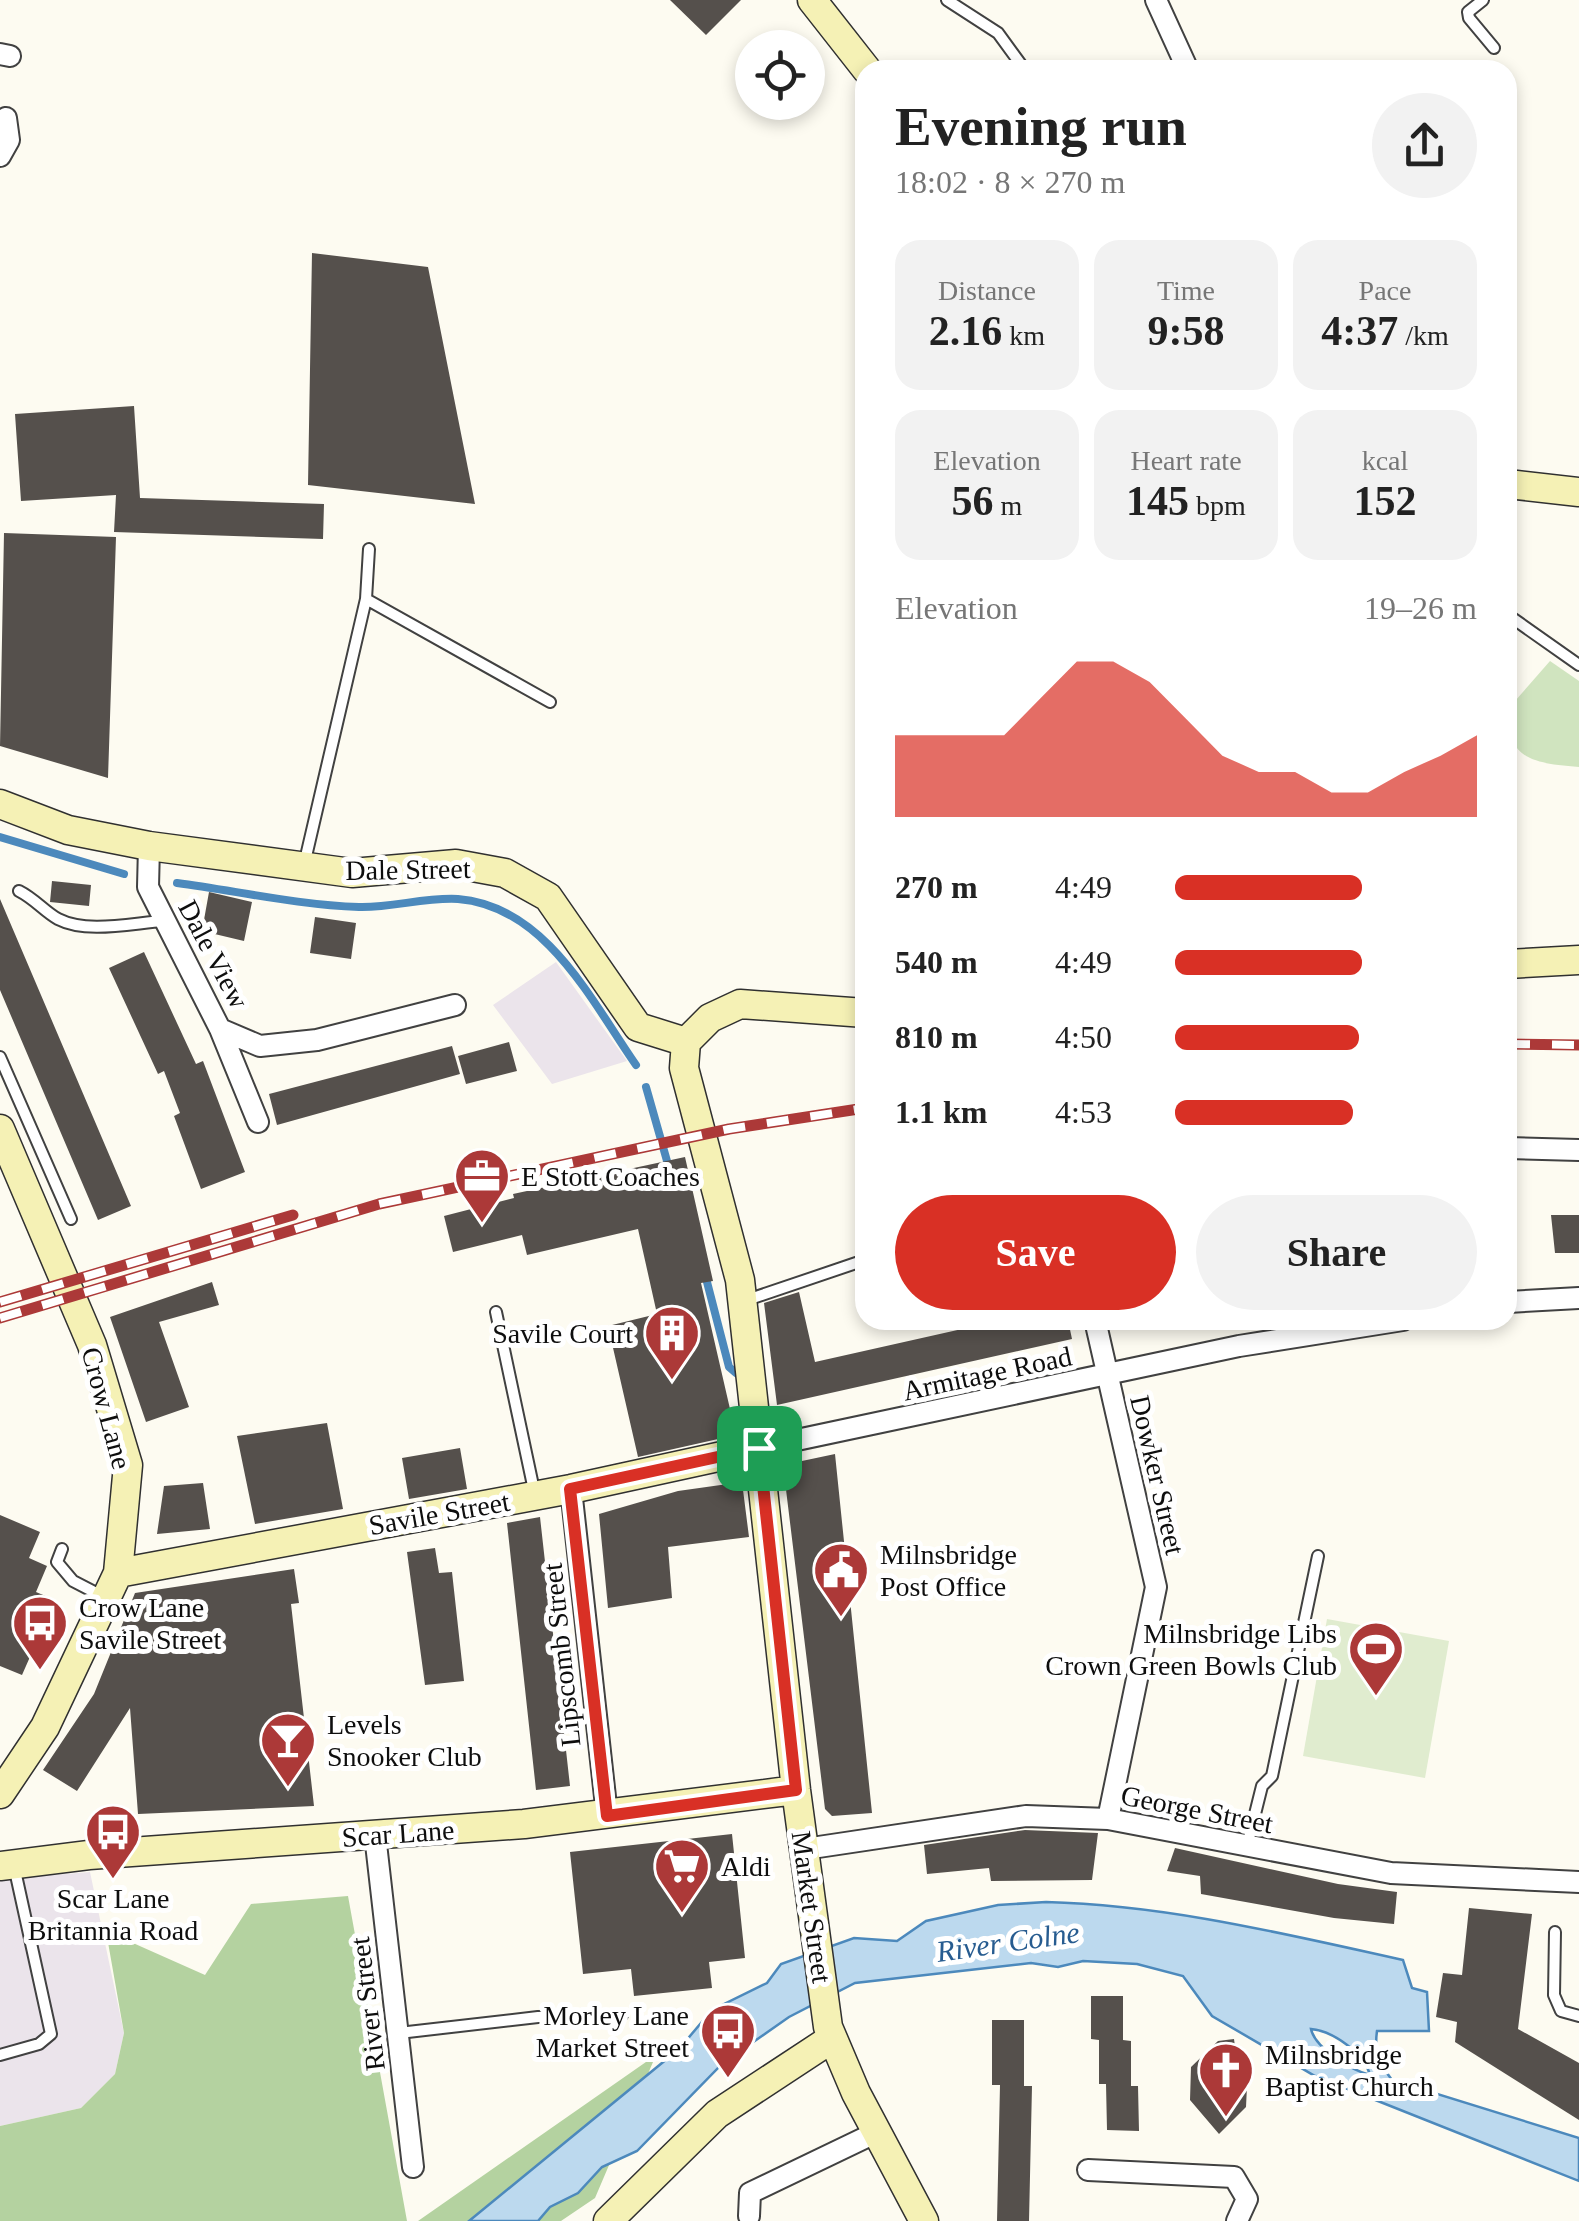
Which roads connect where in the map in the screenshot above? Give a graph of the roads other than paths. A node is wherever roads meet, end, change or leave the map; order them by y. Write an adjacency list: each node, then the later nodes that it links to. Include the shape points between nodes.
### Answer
1 (812, 0): 6 (street)
2 (947, 0): 7 (lane, via 998,33)
3 (1156, 0): 8 (street)
4 (1483, 0): 5 (lane, via 1469,18)
5 (1494, 48)
6 (859, 60)
7 (1017, 60)
8 (1183, 60)
9 (6, 118): 10 (street, via 9,140)
10 (0, 156)
11 (1517, 485): 12 (street)
12 (1579, 492)
13 (368, 549): 14 (lane)
14 (366, 599): 17 (lane); 20 (lane)
15 (1517, 621): 16 (lane)
16 (1579, 665)
17 (550, 702)
18 (0, 804): 19 (street, Dale Street, via 68,830)
19 (149, 846): 20 (street, Dale Street); 22 (street, Dale View, via 148,887)
20 (303, 866): 28 (street, Dale Street, via 378,874 456,864 518,878 548,897 638,1026)
21 (19, 891): 22 (lane, via 75,925)
22 (165, 920): 27 (street, Dale View)
23 (1579, 960): 24 (street)
24 (1517, 963)
25 (456, 1004): 27 (street, Dale View, via 317,1040 260,1046)
26 (855, 1012): 28 (street, via 740,1004 710,1018)
27 (220, 1029): 30 (street)
28 (686, 1042): 38 (street, Market Street, via 684,1068)
29 (0, 1058): 34 (lane)
30 (258, 1122)
31 (0, 1129): 48 (street, Crow Lane, via 92,1344 128,1465)
32 (1517, 1148): 33 (street)
33 (1579, 1150)
34 (71, 1219)
35 (855, 1263): 38 (lane)
36 (1579, 1298): 37 (street)
37 (1517, 1301)
38 (743, 1302): 43 (street, Market Street)
39 (496, 1312): 45 (lane)
40 (1096, 1330): 42 (street, Dowker Street)
41 (1290, 1330): 42 (street, Armitage Road)
42 (1107, 1376): 43 (street, Armitage Road); 52 (street, Dowker Street, via 1156,1587)
43 (759, 1448): 44 (street, Savile Street); 49 (street, Market Street)
44 (570, 1489): 45 (street, Savile Street); 51 (street, Lipscomb Street)
45 (535, 1496): 48 (street, Savile Street)
46 (62, 1549): 48 (lane, via 56,1562 62,1572)
47 (1318, 1556): 54 (lane, via 1272,1776 1262,1786)
48 (113, 1586): 50 (street, Crow Lane, via 45,1727)
49 (796, 1790): 51 (street, Scar Lane); 55 (street, Market Street)
50 (0, 1794)
51 (607, 1816): 53 (street, Scar Lane)
52 (1108, 1819): 54 (street, George Street); 55 (street, George Street, via 1026,1816)
53 (375, 1835): 56 (street, Scar Lane); 61 (street, River Street)
54 (1247, 1847): 57 (street, George Street, via 1391,1873)
55 (804, 1848): 62 (street, Market Street)
56 (7, 1865): 63 (lane, via 51,2034)
57 (1579, 1882)
58 (1555, 1932): 60 (lane, via 1554,1995 1561,2011)
59 (622, 2015): 61 (lane)
60 (1579, 2016)
61 (398, 2033): 65 (street, River Street)
62 (830, 2033): 64 (street, Market Street); 68 (street, via 716,2114)
63 (0, 2055)
64 (876, 2132): 67 (street, via 750,2193); 69 (street, Market Street)
65 (413, 2168)
66 (1088, 2170): 70 (street, via 1234,2177 1247,2199)
67 (749, 2216)
68 (613, 2218)
69 (924, 2220)
70 (1237, 2221)

